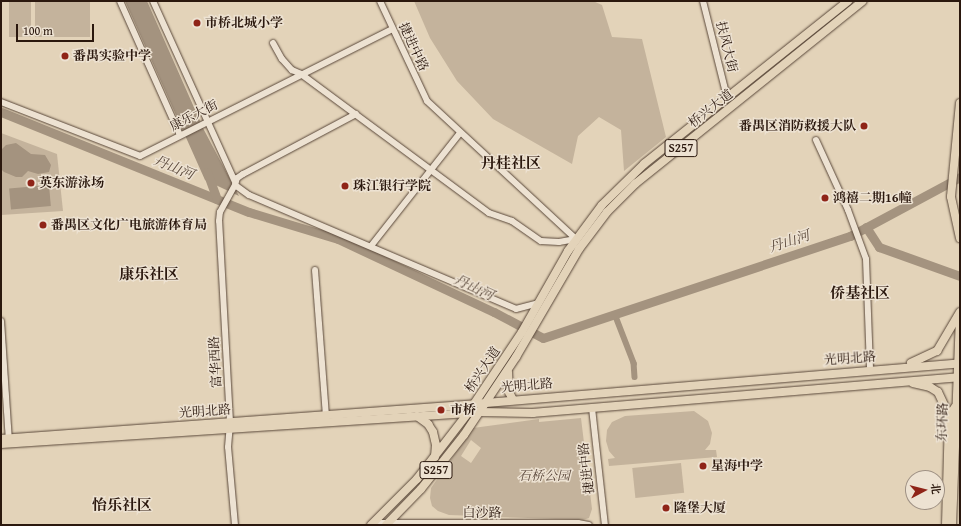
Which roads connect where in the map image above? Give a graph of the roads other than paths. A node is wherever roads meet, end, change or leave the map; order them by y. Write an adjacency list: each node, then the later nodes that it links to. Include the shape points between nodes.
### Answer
1 (120, 1): 16 (street)
2 (152, 1): 14 (street)
3 (380, 1): 7 (street, 捷进中路)
4 (703, 1): 10 (street, 扶风大街, via 725,89)
5 (848, 1): 10 (main road, 桥兴大道 / S257)
6 (863, 1): 28 (main road, 桥兴大道 / S257, via 620,198 579,249)
7 (392, 29): 9 (street, 康乐大街); 15 (street, 捷进中路, via 427,101)
8 (273, 43): 9 (street, via 282,59 292,70)
9 (301, 74): 13 (street); 14 (street, 康乐大街)
10 (731, 96): 21 (main road, 桥兴大道 / S257, via 629,177 602,205)
11 (1, 102): 16 (street, 康乐大街, via 137,157)
12 (960, 103): 20 (main road, via 951,197)
13 (356, 114): 18 (street); 19 (street, via 254,169)
14 (205, 123): 16 (street, 康乐大街); 19 (street)
15 (460, 133): 18 (street); 21 (street, 捷进中路)
16 (180, 135)
17 (816, 140): 33 (street, via 848,210 866,259)
18 (431, 170): 21 (street, via 489,213 512,221 541,241); 22 (street)
19 (235, 183): 22 (street, via 249,195); 47 (street, 富华西路, via 220,212 219,221)
20 (960, 238)
21 (576, 240): 24 (main road, 桥兴大道 / S257)
22 (371, 246): 24 (street, via 516,309)
23 (315, 270): 44 (street)
24 (539, 302): 28 (main road, 桥兴大道 / S257)
25 (960, 312): 31 (main road, via 937,351)
26 (960, 319): 30 (main road, 东环路)
27 (1, 321): 48 (street)
28 (531, 324): 29 (main road, S257)
29 (522, 339): 32 (main road, 桥兴大道 / S257); 38 (main road, 桥兴大道 / S257)
30 (959, 363): 31 (main road, 光明北路); 34 (main road, 东环路)
31 (903, 367): 33 (main road, 光明北路)
32 (508, 370): 36 (main road, via 509,392); 37 (main road, 桥兴大道 / S257)
33 (870, 370): 36 (main road, 光明北路)
34 (959, 377): 35 (main road, 光明北路); 39 (main road, 东环路)
35 (904, 381): 40 (main road, 光明北路); 46 (main road, via 934,390 943,398)
36 (516, 400): 37 (main road, 光明北路); 43 (main road)
37 (485, 402): 38 (main road, 光明北路); 41 (main road, 桥兴大道 / S257)
38 (475, 404): 42 (main road, 桥兴大道 / S257); 44 (main road, 光明北路)
39 (956, 407): 46 (main road); 57 (main road, 东环路)
40 (592, 408): 43 (main road, 光明北路); 55 (street, 捷进中路)
41 (480, 412): 42 (main road, 光明北路); 43 (main road, 光明北路); 51 (main road, 桥兴大道 / S257, via 432,476)
42 (468, 413): 45 (main road, 光明北路); 49 (main road, 桥兴大道 / S257)
43 (518, 413)
44 (326, 415): 47 (main road, 光明北路)
45 (417, 416): 47 (main road, 光明北路); 49 (main road, via 428,424 434,434)
46 (949, 416): 56 (main road)
47 (230, 426): 48 (main road, 光明北路); 53 (street, 富华西路, via 228,447)
48 (5, 441)
49 (434, 458): 50 (main road, 桥兴大道 / S257)
50 (373, 524): 51 (street, 白沙路)
51 (387, 524): 52 (street, 白沙路)
52 (553, 524): 54 (street, 白沙路)
53 (235, 525)
54 (589, 525)
55 (605, 525)
56 (946, 525)
57 (952, 525)

